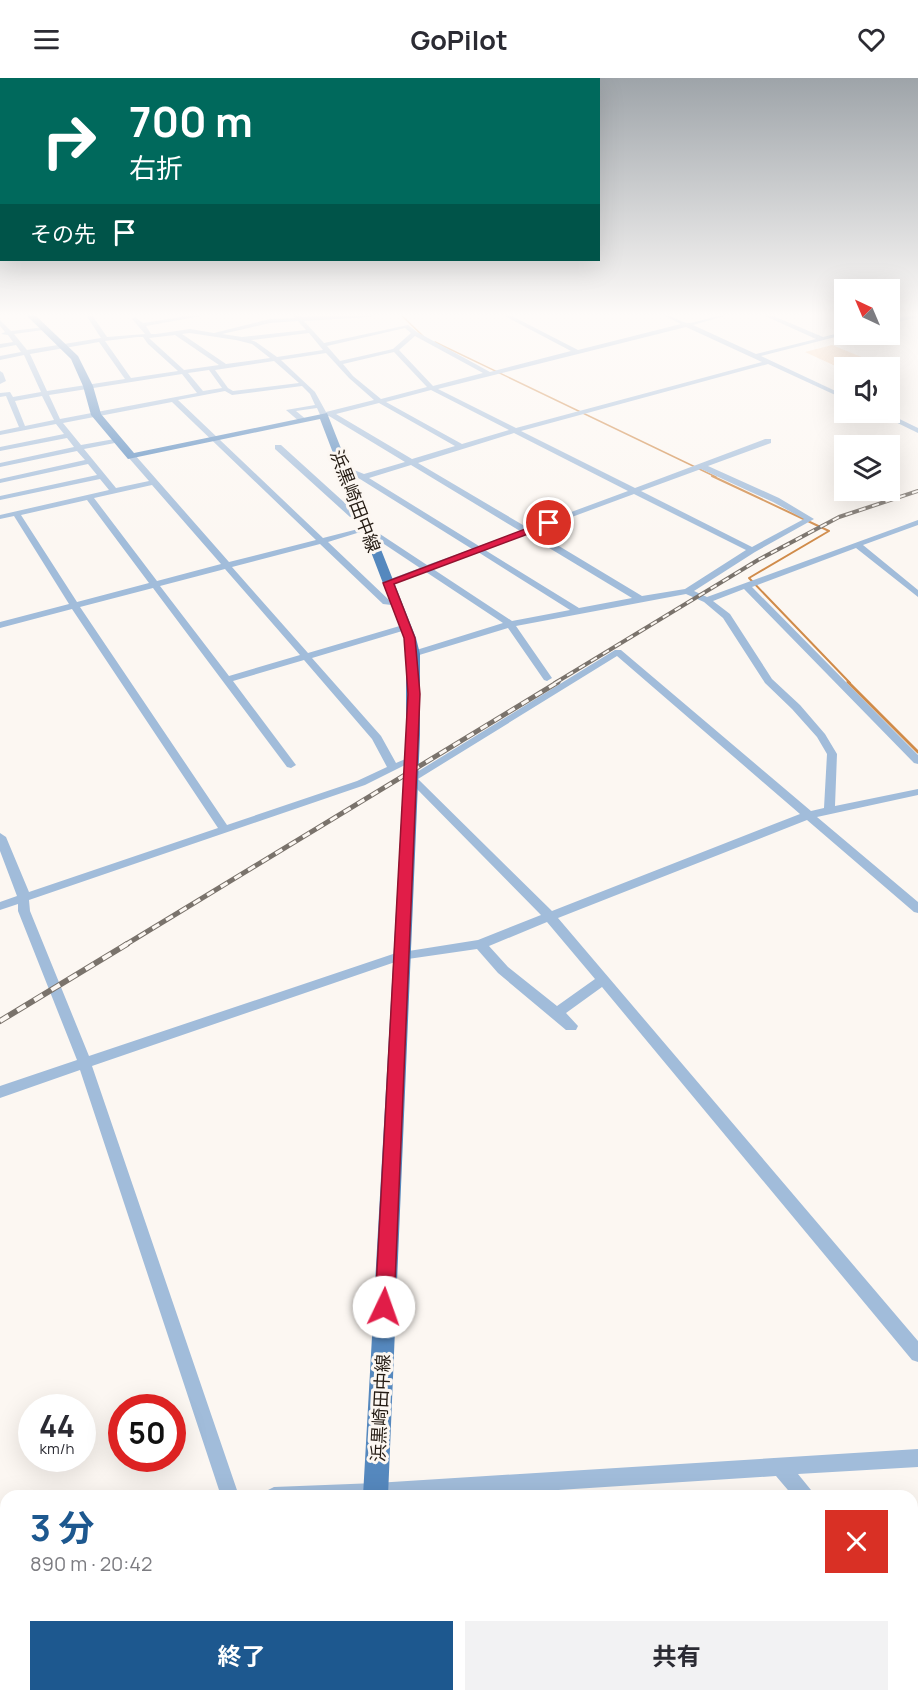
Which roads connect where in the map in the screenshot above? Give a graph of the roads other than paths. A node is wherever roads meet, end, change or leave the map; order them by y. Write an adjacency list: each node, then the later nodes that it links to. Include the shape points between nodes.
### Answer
1 (8, 391): 16 (street)
2 (61, 391): 13 (street)
3 (89, 391): 20 (main road)
4 (199, 391): 14 (street)
5 (215, 391): 14 (street)
6 (229, 391): 7 (street)
7 (250, 391)
8 (309, 391): 19 (street)
9 (366, 391): 18 (street)
10 (420, 391): 18 (street)
11 (436, 391): 25 (street)
12 (662, 391): 25 (street)
13 (47, 393): 16 (street); 22 (street)
14 (201, 393): 17 (street)
15 (0, 394): 16 (street)
16 (11, 396): 24 (street)
17 (173, 399): 20 (street); 29 (street)
18 (378, 401): 19 (street); 32 (street)
19 (324, 412): 21 (main road); 21 (street, via 290,410); 38 (street); 41 (main road, 浜黒崎田中線)
20 (96, 415): 22 (street); 30 (main road)
21 (303, 420): 29 (main road)
22 (58, 422): 24 (street); 28 (street)
23 (900, 422): 26 (street)
24 (23, 429): 27 (street)
25 (516, 430): 32 (street); 46 (street)
26 (918, 431)
27 (0, 434)
28 (69, 435): 34 (street); 35 (street)
29 (213, 439): 36 (main road); 55 (street)
30 (117, 440): 34 (street); 36 (main road)
31 (768, 441): 40 (street)
32 (460, 446): 38 (street)
33 (278, 447): 53 (street)
34 (79, 448): 37 (street); 39 (street)
35 (0, 449)
36 (132, 457): 45 (street)
37 (90, 461): 42 (street); 44 (street)
38 (411, 462): 43 (street); 54 (street)
39 (0, 465)
40 (701, 466): 46 (street); 58 (street, via 810,519)
41 (344, 468): 43 (street); 53 (main road, 浜黒崎田中線)
42 (101, 476): 47 (street); 49 (street)
43 (363, 477): 57 (street)
44 (0, 481)
45 (155, 482): 47 (street); 59 (street)
46 (636, 490): 54 (street); 58 (street)
47 (114, 491): 48 (street)
48 (89, 497): 50 (street); 61 (street)
49 (0, 498)
50 (16, 513): 51 (street); 69 (street)
51 (0, 517)
52 (918, 522): 56 (street)
53 (366, 527): 55 (street); 60 (street); 62 (main road, 浜黒崎田中線)
54 (528, 531): 57 (street); 66 (street)
55 (321, 540): 59 (street); 68 (street, via 386,602)
56 (856, 544): 63 (street); 65 (street)
57 (479, 549): 60 (street); 70 (street)
58 (752, 550): 64 (street)
59 (226, 565): 61 (street); 75 (street)
60 (426, 569): 62 (street); 71 (street)
61 (154, 583): 69 (street); 77 (street)
62 (388, 583): 68 (main road, 浜黒崎田中線)
63 (745, 585): 67 (street); 79 (street)
64 (687, 591): 66 (street); 67 (street)
65 (918, 594)
66 (641, 599): 70 (street)
67 (707, 600): 84 (street, via 727,616 768,681 802,714 832,754)
68 (396, 604): 73 (main road, 浜黒崎田中線)
69 (74, 605): 72 (street); 86 (street)
70 (578, 611): 71 (street)
71 (510, 624): 74 (street); 76 (street)
72 (0, 625)
73 (405, 627): 74 (main road, 浜黒崎田中線); 75 (street)
74 (413, 654): 78 (main road, 浜黒崎田中線)
75 (306, 657): 77 (street); 81 (street, via 377,738)
76 (547, 678)
77 (227, 680): 80 (street)
78 (410, 760): 81 (street); 82 (main road, 浜黒崎田中線)
79 (918, 761)
80 (291, 765)
81 (393, 767): 86 (street, via 361,783)
82 (410, 780): 85 (street, via 618,652); 91 (street); 93 (main road, 浜黒崎田中線)
83 (918, 792): 84 (street)
84 (829, 810): 85 (street)
85 (808, 815): 90 (street); 91 (street)
86 (224, 829): 88 (street)
87 (0, 837): 88 (street)
88 (22, 897): 89 (street); 97 (street, via 24,911)
89 (0, 906)
90 (918, 909)
91 (550, 917): 92 (street); 94 (street)
92 (480, 944): 93 (street); 95 (street, via 503,970)
93 (400, 956): 97 (street); 103 (main road, 浜黒崎田中線)
94 (603, 981): 95 (street); 99 (street)
95 (557, 1013): 96 (street)
96 (571, 1026)
97 (84, 1062): 98 (street); 102 (street)
98 (0, 1092)
99 (918, 1354)
100 (918, 1458): 101 (street)
101 (781, 1468): 104 (street); 105 (street)
102 (228, 1490)
103 (375, 1490)
104 (437, 1490)
105 (800, 1490)

